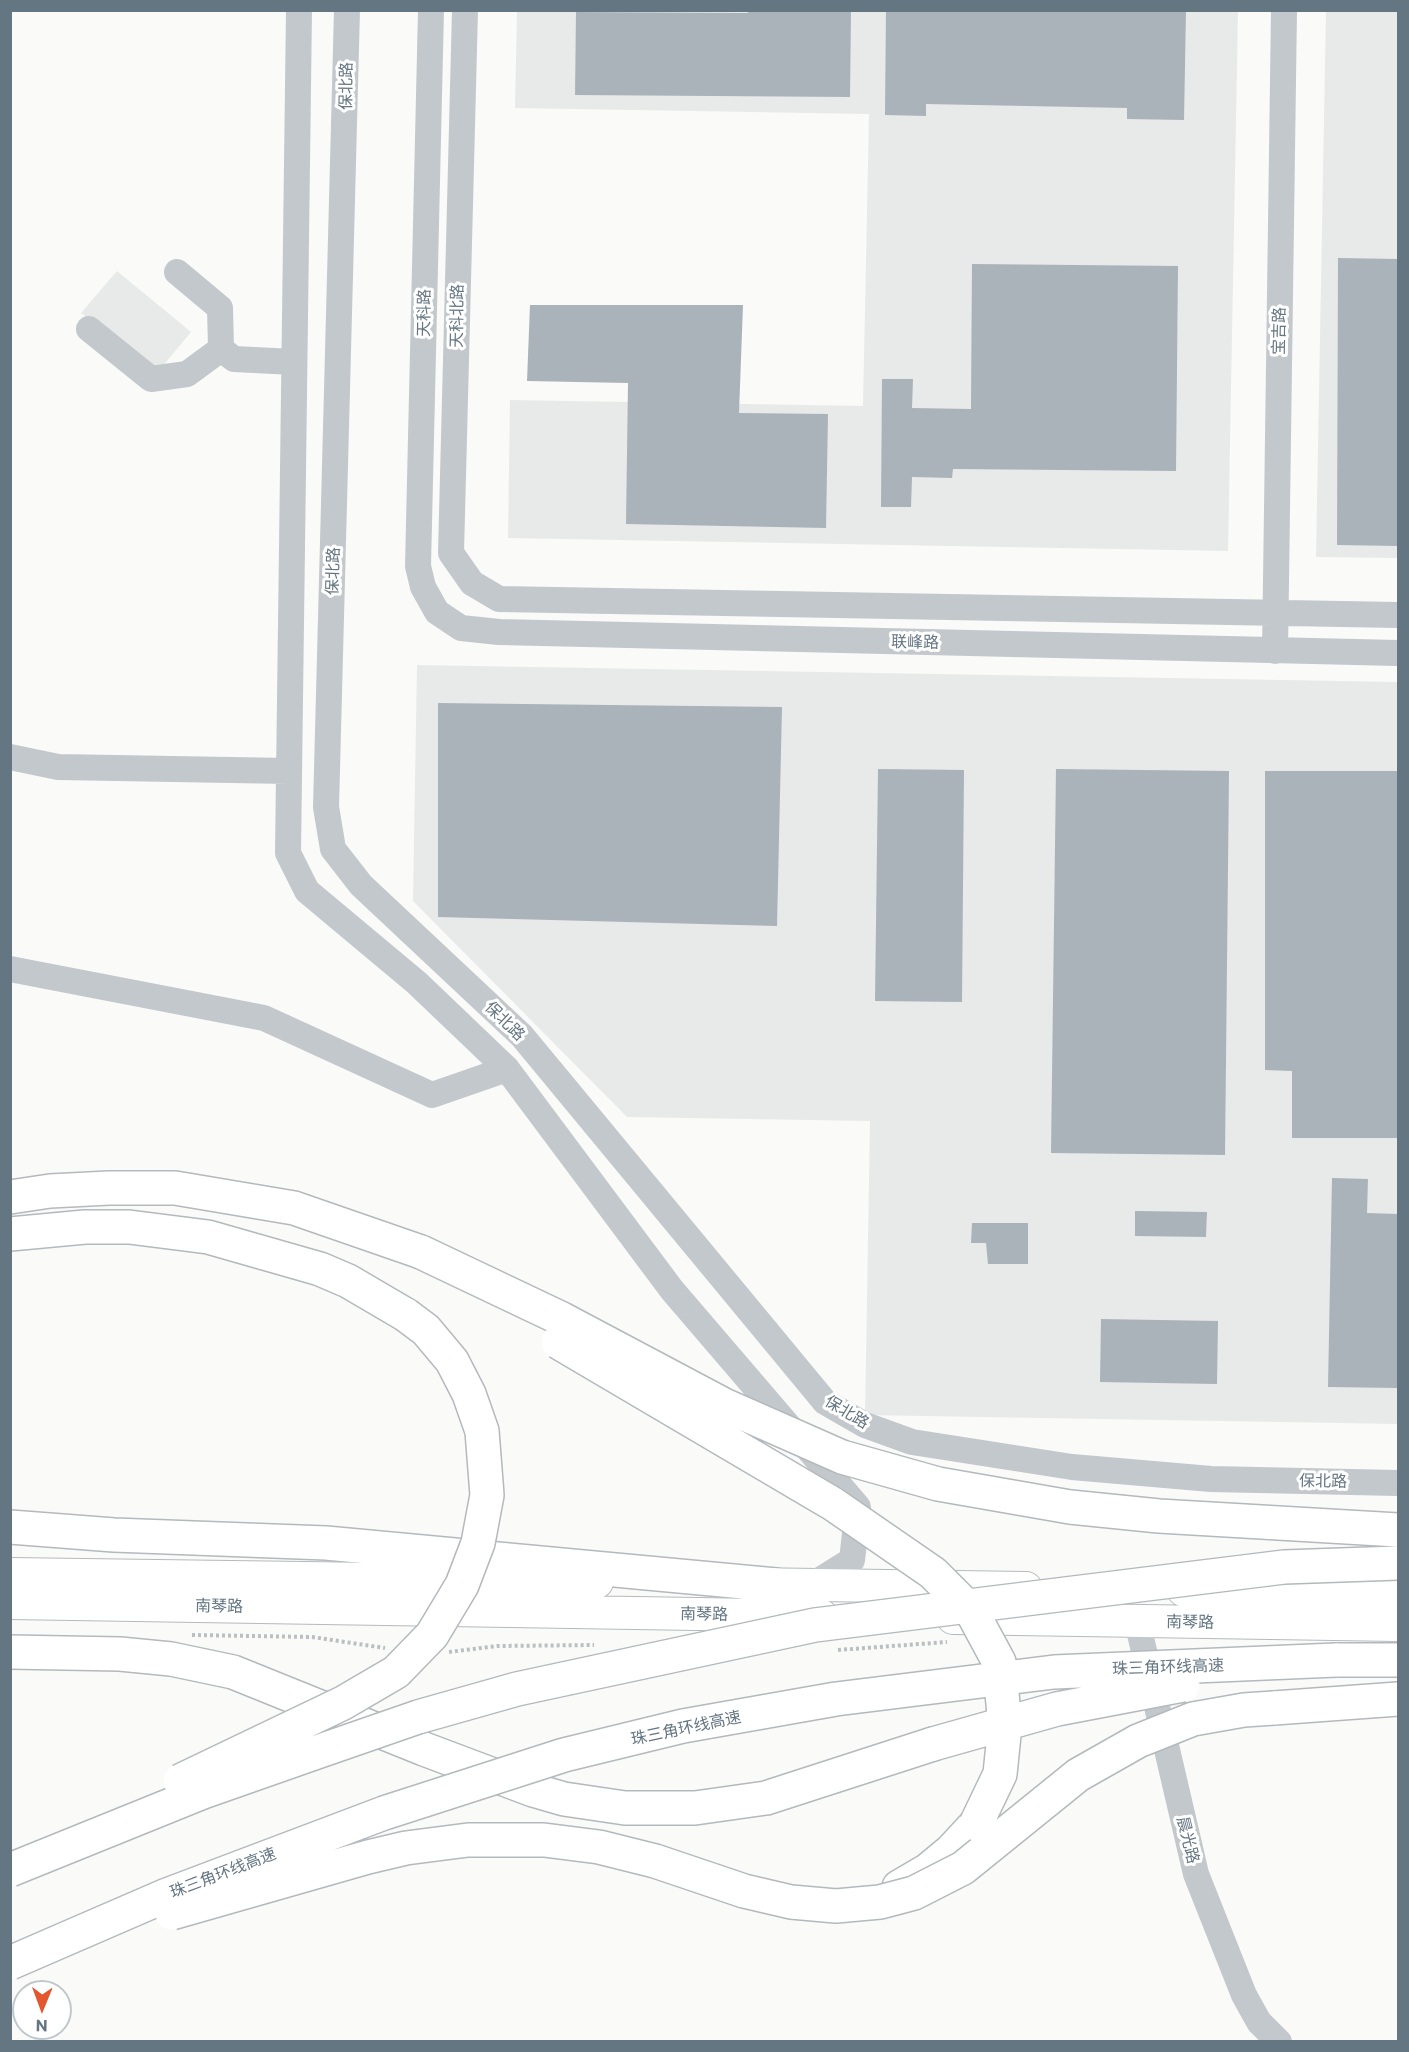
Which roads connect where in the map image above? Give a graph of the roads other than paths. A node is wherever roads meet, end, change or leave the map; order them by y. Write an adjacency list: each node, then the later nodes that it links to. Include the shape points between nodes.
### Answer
1 (299, 10): 9 (street)
2 (347, 10): 22 (street, 保北路, via 326,807 333,849 361,885 522,1036 825,1402 865,1425 912,1442 1072,1467 1211,1479)
3 (431, 10): 10 (street, 天科路, via 418,566 423,587)
4 (465, 10): 11 (street, 天科北路, via 451,553 472,583 498,599)
5 (1284, 10): 11 (street, 宝吉路)
6 (177, 272): 8 (street, via 220,308)
7 (89, 329): 8 (street, via 151,379 188,374)
8 (221, 349): 9 (street, via 234,359)
9 (294, 362): 16 (street)
10 (437, 612): 13 (street, 联峰路, via 460,628 498,632)
11 (1276, 613): 12 (street); 13 (street, 宝吉路)
12 (1398, 615)
13 (1275, 651): 14 (street, 联峰路)
14 (1398, 653)
15 (10, 757): 16 (street, via 58,767)
16 (289, 771): 18 (street, via 288,853 307,891 417,983)
17 (10, 969): 18 (street, via 264,1018 432,1095)
18 (507, 1069): 23 (street, via 672,1290)
19 (10, 1197): 21 (highway, via 98,1188 175,1188 294,1209 354,1229)
20 (10, 1234): 39 (highway, bridge, via 129,1227 208,1237 320,1269 348,1281 406,1315 440,1345 461,1378 482,1431 487,1475 478,1543 462,1585 432,1635 396,1672 343,1703)
21 (419, 1258): 25 (highway, bridge, via 562,1319 723,1405 842,1457 938,1484 1070,1507 1159,1516); 41 (highway, bridge, via 833,1504 933,1573 972,1612 993,1648 1002,1674 1004,1747 996,1786 976,1824 951,1851 911,1881)
22 (1398, 1483)
23 (858, 1507): 29 (street, via 852,1560); 30 (street)
24 (10, 1527): 28 (highway, via 326,1543)
25 (1398, 1530)
26 (1398, 1563): 40 (highway, bridge, via 1284,1567 816,1625 529,1686 418,1717 306,1755)
27 (10, 1574): 28 (main road, 南琴路)
28 (776, 1585): 29 (main road, 南琴路)
29 (812, 1585): 30 (main road, 南琴路)
30 (930, 1587): 31 (main road, 南琴路)
31 (1398, 1593)
32 (10, 1603): 33 (main road, 南琴路)
33 (1137, 1621): 34 (main road, 南琴路); 43 (street, 晨光路, via 1196,1874 1244,1995 1260,2022)
34 (1398, 1625)
35 (10, 1652): 36 (highway, bridge, via 120,1654 222,1669 533,1790 593,1804 657,1809 704,1808 766,1798 984,1728 1057,1709)
36 (1335, 1660): 37 (highway, 珠三角环线高速); 42 (highway, 珠三角环线高速, bridge, via 1054,1672 836,1699 683,1726 564,1755 394,1810 167,1894)
37 (1398, 1660)
38 (1398, 1700): 41 (highway, bridge, via 1244,1710 1193,1719 1138,1741 1078,1775 963,1868 914,1893)
39 (10, 1862)
40 (10, 1869)
41 (862, 1905): 42 (highway, bridge, via 817,1905 768,1898 633,1855 579,1844 468,1840 368,1857)
42 (21, 1958)
43 (1279, 2042)

